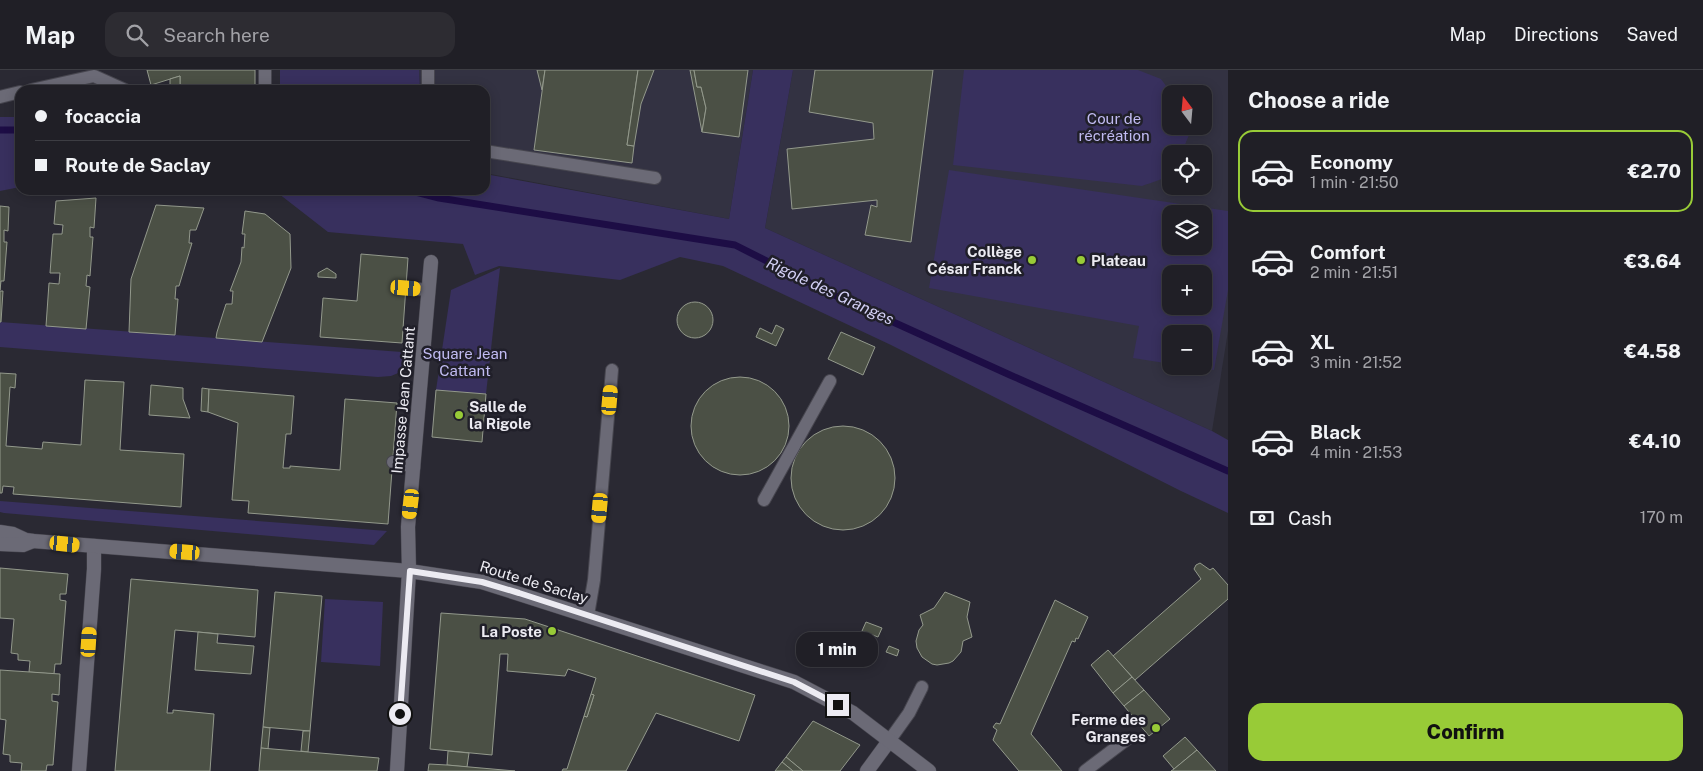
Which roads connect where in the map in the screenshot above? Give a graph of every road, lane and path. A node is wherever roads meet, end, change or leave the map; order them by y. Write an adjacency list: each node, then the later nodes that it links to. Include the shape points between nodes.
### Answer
1 (265, 70): 5 (lane)
2 (428, 70): 6 (lane)
3 (54, 85): 4 (lane, via 94,76)
4 (114, 85)
5 (266, 85)
6 (428, 85)
7 (15, 93): 8 (lane)
8 (0, 97)
9 (490, 152): 10 (lane)
10 (655, 178)
11 (431, 262): 13 (main road, Impasse Jean Cattant)
12 (406, 288): 13 (lane)
13 (429, 290): 17 (main road, Impasse Jean Cattant)
14 (612, 370): 24 (lane, via 594,580)
15 (830, 381): 18 (lane)
16 (393, 462): 17 (lane)
17 (414, 467): 23 (main road, Impasse Jean Cattant, via 408,528)
18 (764, 500)
19 (0, 532): 20 (main road, Route de Saclay)
20 (33, 541): 21 (main road, Route de Saclay, via 23,546); 22 (main road, Route de Saclay)
21 (0, 544)
22 (94, 546): 23 (main road, Route de Saclay); 28 (main road)
23 (410, 571): 24 (main road, Route de Saclay, via 482,582); 29 (main road, Impasse Jean Cattant)
24 (588, 615): 27 (main road, Route de Saclay, via 794,682 853,713)
25 (922, 687): 27 (lane)
26 (1126, 740): 32 (lane)
27 (890, 741): 30 (main road); 31 (main road, Route de Saclay)
28 (79, 771)
29 (397, 771)
30 (867, 771)
31 (929, 771)
32 (1085, 771)

